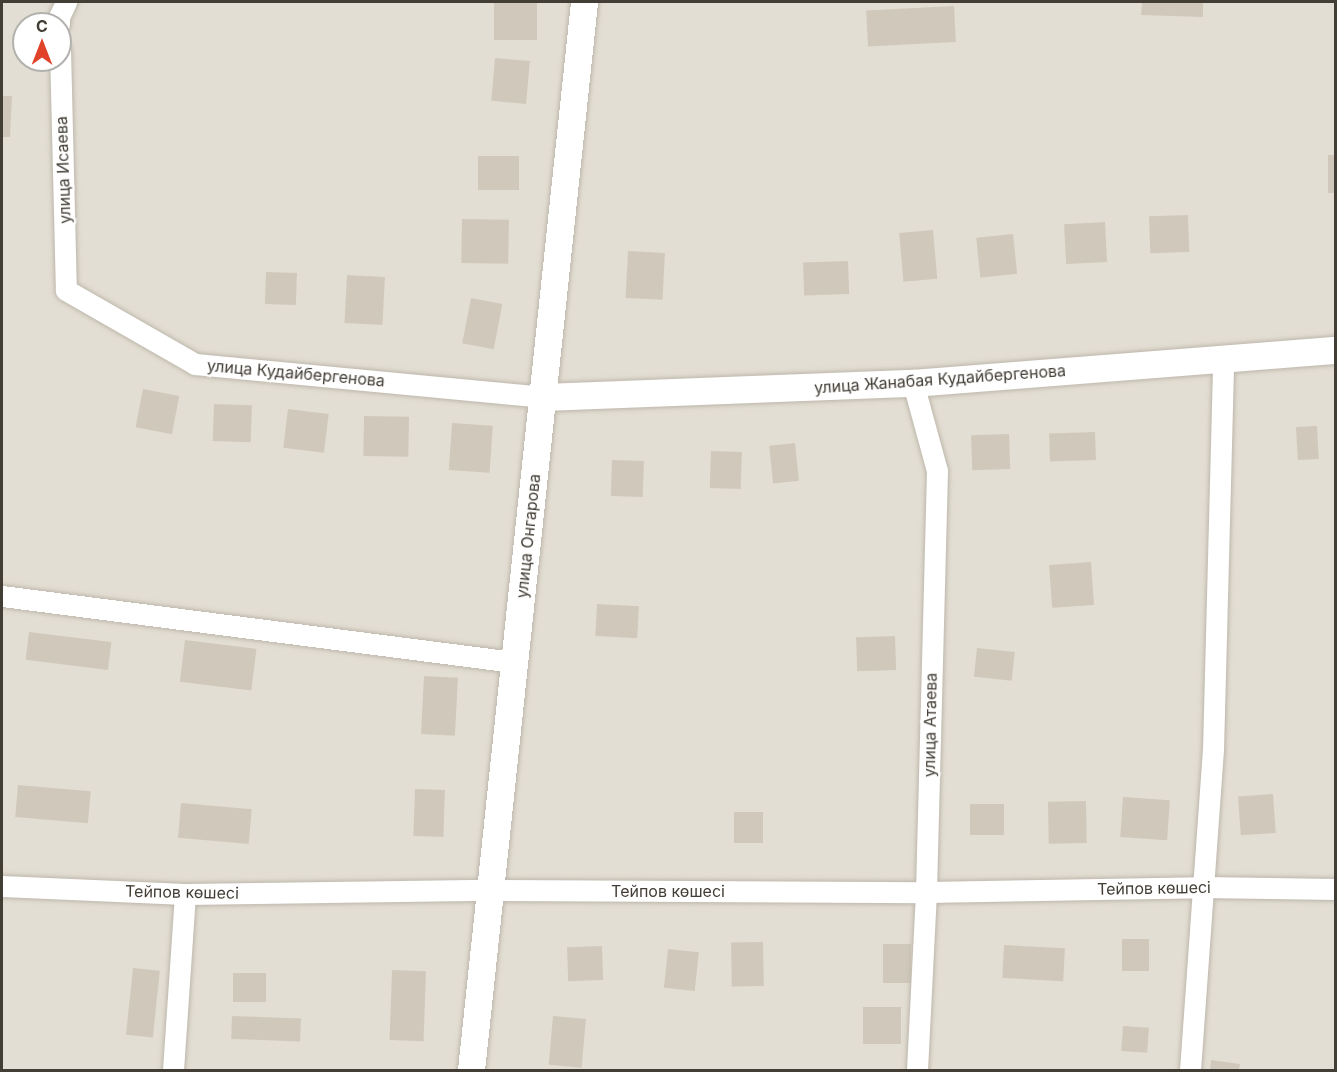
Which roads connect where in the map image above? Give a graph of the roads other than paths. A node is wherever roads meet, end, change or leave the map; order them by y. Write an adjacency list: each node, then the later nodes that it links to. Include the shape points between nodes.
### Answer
1 (584, 2): 7 (street, улица Онгарова)
2 (61, 72): 3 (street, улица Исаева)
3 (66, 290): 7 (street, улица Кудайбергенова, via 195,364)
4 (1335, 350): 5 (street, улица Жанабая Кудайбергенова)
5 (1223, 357): 6 (street, улица Жанабая Кудайбергенова); 11 (street, via 1213,750)
6 (913, 383): 7 (street, улица Жанабая Кудайбергенова); 14 (street, улица Атаева, via 937,471)
7 (544, 397): 9 (street, улица Онгарова)
8 (2, 596): 9 (street)
9 (514, 662): 13 (street, улица Онгарова)
10 (2, 886): 15 (street, Тейпов көшесі)
11 (1202, 887): 12 (street, Тейпов көшесі); 14 (street, Тейпов көшесі); 19 (street)
12 (1335, 889)
13 (490, 891): 14 (street, Тейпов көшесі); 15 (street, Тейпов көшесі); 17 (street, улица Онгарова)
14 (926, 892): 18 (street, улица Атаева)
15 (185, 894): 16 (street)
16 (173, 1071)
17 (471, 1071)
18 (917, 1071)
19 (1190, 1071)

